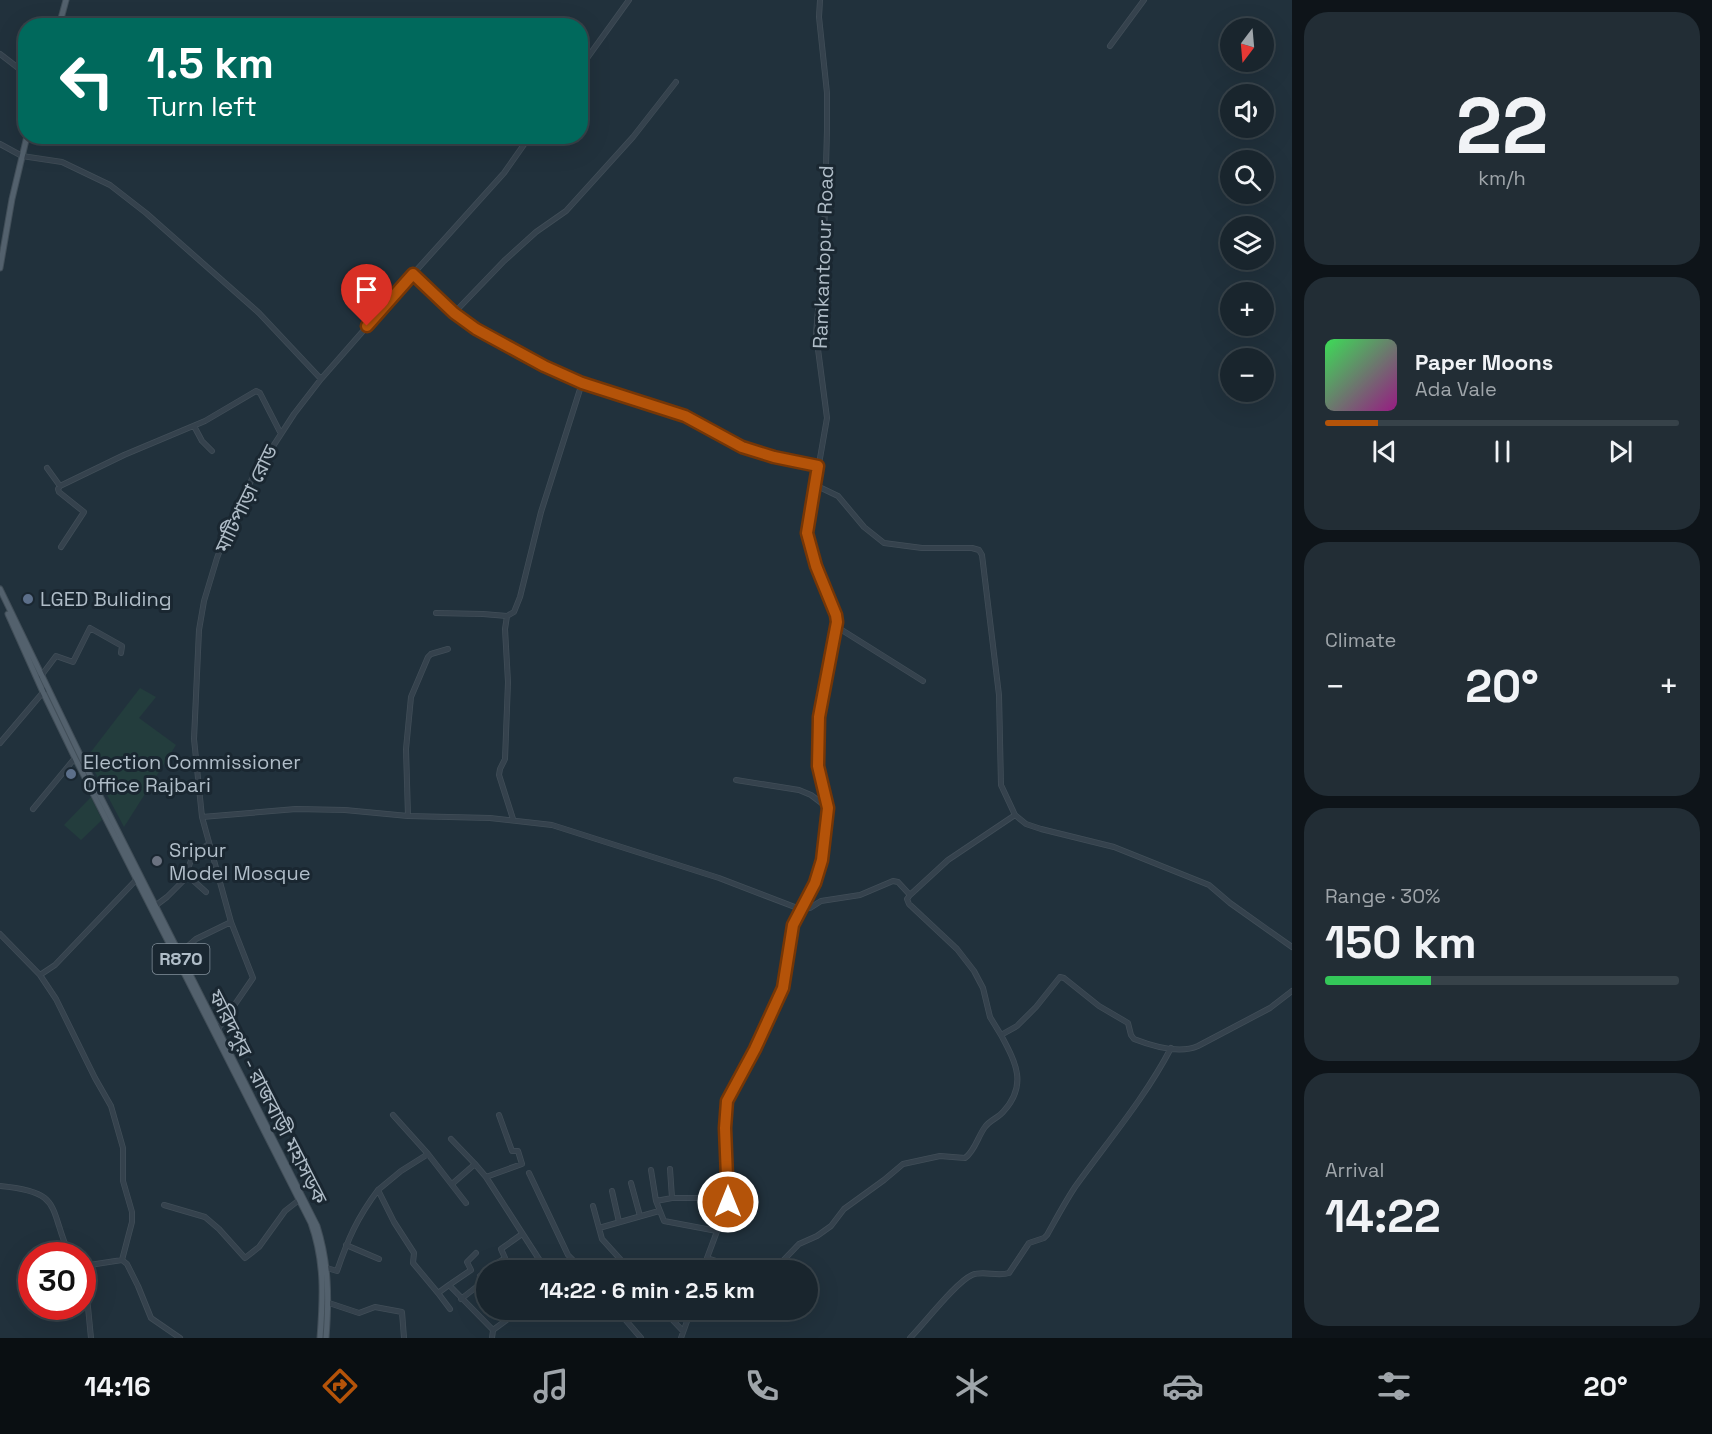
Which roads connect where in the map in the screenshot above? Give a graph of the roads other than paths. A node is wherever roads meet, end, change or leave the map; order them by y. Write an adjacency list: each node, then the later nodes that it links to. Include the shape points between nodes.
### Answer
1 (66, 0): 5 (main road)
2 (629, 0): 8 (street)
3 (820, 0): 23 (street, Ramkantopur Road, via 827,130 816,334 827,418)
4 (1144, 0): 6 (street)
5 (61, 18)
6 (1110, 46)
7 (0, 54): 9 (street)
8 (588, 57)
9 (18, 68)
10 (676, 82): 17 (street, via 566,211 504,261)
11 (0, 144): 14 (street)
12 (25, 144): 14 (main road)
13 (524, 144): 16 (street, মাটিপাড়া রোড, via 504,173)
14 (22, 156): 15 (main road); 18 (street, via 62,162 110,185 258,313)
15 (0, 268)
16 (413, 274): 17 (street); 18 (street, মাটিপাড়া রোড)
17 (454, 313): 19 (street, via 505,345)
18 (321, 379): 21 (street, মাটিপাড়া রোড)
19 (582, 383): 23 (street, via 685,416 742,447); 31 (street, via 541,512 520,597 514,612)
20 (194, 426): 21 (street, via 256,391); 22 (street); 26 (street)
21 (280, 432): 45 (street, মাটিপাড়া রোড, via 232,519 204,601 196,653 194,739)
22 (212, 451)
23 (818, 466): 25 (street, Ramkantopur Road)
24 (47, 468): 26 (street)
25 (815, 485): 32 (street, Ramkantopur Road, via 807,533); 43 (street, via 834,492 864,527 884,543 979,550 999,695 1001,786)
26 (60, 486): 27 (street, via 59,492 84,512)
27 (61, 547)
28 (0, 589): 35 (main road, ফরিদপুর - রাজবাড়ী মহাসড়ক / R870)
29 (0, 595): 37 (main road, ফরিদপুর - রাজবাড়ী মহাসড়ক / R870)
30 (436, 614): 31 (street)
31 (507, 616): 46 (street, via 506,759 499,775)
32 (837, 627): 36 (street); 42 (street, Ramkantopur Road, via 819,717 818,766)
33 (448, 650): 44 (street, via 428,657 411,697 405,749)
34 (121, 654): 35 (street, via 123,646 90,628 73,662 56,656)
35 (41, 676): 37 (main road, ফরিদপুর - রাজবাড়ী মহাসড়ক / R870)
36 (923, 681)
37 (45, 691): 38 (street); 39 (main road, ফরিদপুর - রাজবাড়ী মহাসড়ক / R870); 52 (main road, ফরিদপুর - রাজবাড়ী মহাসড়ক / R870)
38 (0, 742)
39 (75, 758): 41 (street); 49 (main road, ফরিদপুর - রাজবাড়ী মহাসড়ক / R870)
40 (736, 780): 42 (street, via 807,793)
41 (33, 808)
42 (828, 808): 53 (street, Ramkantopur Road, via 820,870)
43 (1015, 815): 51 (street, via 948,860); 56 (street, via 1041,830 1114,847 1209,885)
44 (408, 816): 45 (street, via 296,809); 46 (street)
45 (202, 817): 47 (street, মাটিপাড়া রোড)
46 (513, 819): 53 (street, via 552,825 607,842)
47 (209, 844): 48 (street, via 192,856); 54 (street, মাটিপাড়া রোড)
48 (186, 874): 50 (street); 52 (street, via 173,892)
49 (137, 879): 58 (street, via 55,965); 79 (main road, ফরিদপুর - রাজবাড়ী মহাসড়ক / R870)
50 (206, 892)
51 (910, 895): 53 (street, via 892,881 860,895 820,901); 61 (street, via 909,904 957,949 974,971 990,1017)
52 (155, 906): 57 (main road, ফরিদপুর - রাজবাড়ী মহাসড়ক / R870)
53 (800, 909): 88 (street, Ramkantopur Road, via 793,925 783,988 727,1101 729,1190)
54 (231, 922): 57 (street, via 196,939); 60 (street, মাটিপাড়া রোড, via 253,978)
55 (0, 934): 58 (street)
56 (1292, 947)
57 (179, 954): 60 (main road, ফরিদপুর - রাজবাড়ী মহাসড়ক / R870)
58 (40, 975): 94 (street, via 111,1106 120,1135 123,1181 133,1217)
59 (1292, 991): 62 (street, via 1270,1008 1194,1048)
60 (218, 1029): 103 (main road, ফরিদপুর - রাজবাড়ী মহাসড়ক / R870, via 317,1226)
61 (1001, 1035): 62 (street, via 1017,1026 1060,977 1124,1019 1134,1039); 101 (street, via 1019,1082 1011,1103 985,1127 970,1154 965,1158 940,1156 903,1164 844,1209 831,1226 799,1244)
62 (1171, 1048): 125 (street, via 1075,1187 1047,1235 1029,1243 1009,1273 968,1277)
63 (393, 1114): 66 (street)
64 (499, 1115): 71 (street, via 512,1151 518,1151 522,1164)
65 (451, 1139): 67 (street)
66 (428, 1154): 73 (street); 75 (street)
67 (475, 1164): 71 (street); 73 (street)
68 (670, 1169): 77 (street)
69 (651, 1170): 80 (street)
70 (529, 1173): 98 (street)
71 (486, 1177): 89 (street)
72 (631, 1183): 85 (street)
73 (452, 1184): 81 (street)
74 (0, 1186): 90 (street, via 42,1195 50,1202)
75 (378, 1190): 91 (street); 106 (street, via 414,1253 413,1263)
76 (612, 1191): 86 (street)
77 (672, 1198): 78 (street); 80 (street)
78 (708, 1198)
79 (299, 1200): 82 (street, via 245,1258 205,1217); 119 (main road, ফরিদপুর - রাজবাড়ী মহাসড়ক / R870, via 315,1234 323,1274)
80 (656, 1201): 84 (street)
81 (466, 1203)
82 (164, 1205)
83 (593, 1206): 87 (street)
84 (659, 1211): 85 (street); 88 (street, via 667,1222)
85 (640, 1216): 86 (street)
86 (620, 1222): 87 (street)
87 (599, 1228): 99 (street, via 606,1245)
88 (717, 1231): 93 (street, Ramkantopur Road)
89 (522, 1234): 96 (street, via 501,1249 505,1258); 97 (street)
90 (65, 1242)
91 (346, 1245): 95 (street); 103 (street, via 337,1271)
92 (476, 1253): 104 (street, via 467,1262 471,1270)
93 (706, 1258): 100 (street)
94 (122, 1260): 102 (street); 118 (street, via 151,1318)
95 (379, 1260)
96 (502, 1260)
97 (539, 1260)
98 (573, 1260)
99 (620, 1260)
100 (712, 1260)
101 (784, 1260)
102 (96, 1264)
103 (327, 1268): 108 (main road, ফরিদপুর - রাজবাড়ী মহাসড়ক / R870)
104 (449, 1285): 106 (street); 107 (street)
105 (476, 1288): 107 (street)
106 (438, 1293): 109 (street)
107 (461, 1299): 115 (street)
108 (329, 1303): 120 (main road, ফরিদপুর - রাজবাড়ী মহাসড়ক / R870); 121 (street, via 359,1312 375,1307 402,1312)
109 (450, 1309)
110 (89, 1320): 117 (street)
111 (507, 1320): 115 (street)
112 (626, 1320): 123 (street)
113 (673, 1320): 116 (street)
114 (687, 1320): 116 (street)
115 (493, 1330): 122 (street)
116 (683, 1331): 124 (street)
117 (91, 1338)
118 (180, 1338)
119 (320, 1338)
120 (326, 1338)
121 (404, 1338)
122 (492, 1338)
123 (641, 1338)
124 (681, 1338)
125 (910, 1338)

